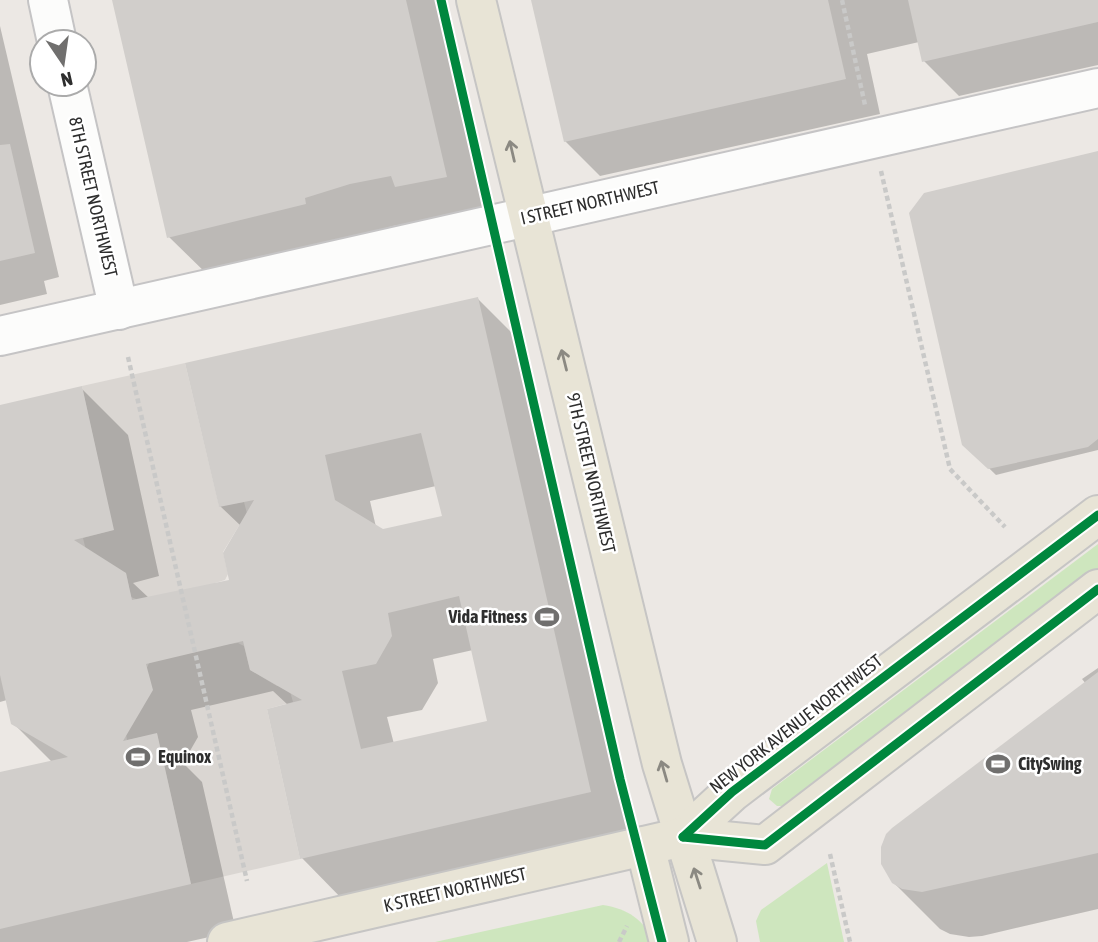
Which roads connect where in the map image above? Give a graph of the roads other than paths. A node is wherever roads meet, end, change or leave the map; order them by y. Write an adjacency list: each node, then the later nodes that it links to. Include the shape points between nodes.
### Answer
1 (48, 0): 3 (street)
2 (476, 0): 6 (main road, 9TH STREET NORTHWEST, one-way to 2)
3 (54, 28)
4 (1098, 88): 6 (street, I STREET NORTHWEST)
5 (70, 98): 7 (street, 8TH STREET NORTHWEST)
6 (527, 217): 7 (street, I STREET NORTHWEST); 11 (main road, 9TH STREET NORTHWEST, one-way to 6)
7 (118, 310): 8 (street, I STREET NORTHWEST)
8 (0, 336)
9 (1098, 514): 11 (main road, NEW YORK AVENUE NORTHWEST, via 732,792)
10 (1098, 589): 11 (main road, via 765,845)
11 (683, 837): 12 (main road, K STREET NORTHWEST); 15 (main road, 9TH STREET NORTHWEST, one-way to 11)
12 (645, 846): 13 (main road, K STREET NORTHWEST); 14 (main road)
13 (227, 942)
14 (669, 942)
15 (718, 942)

